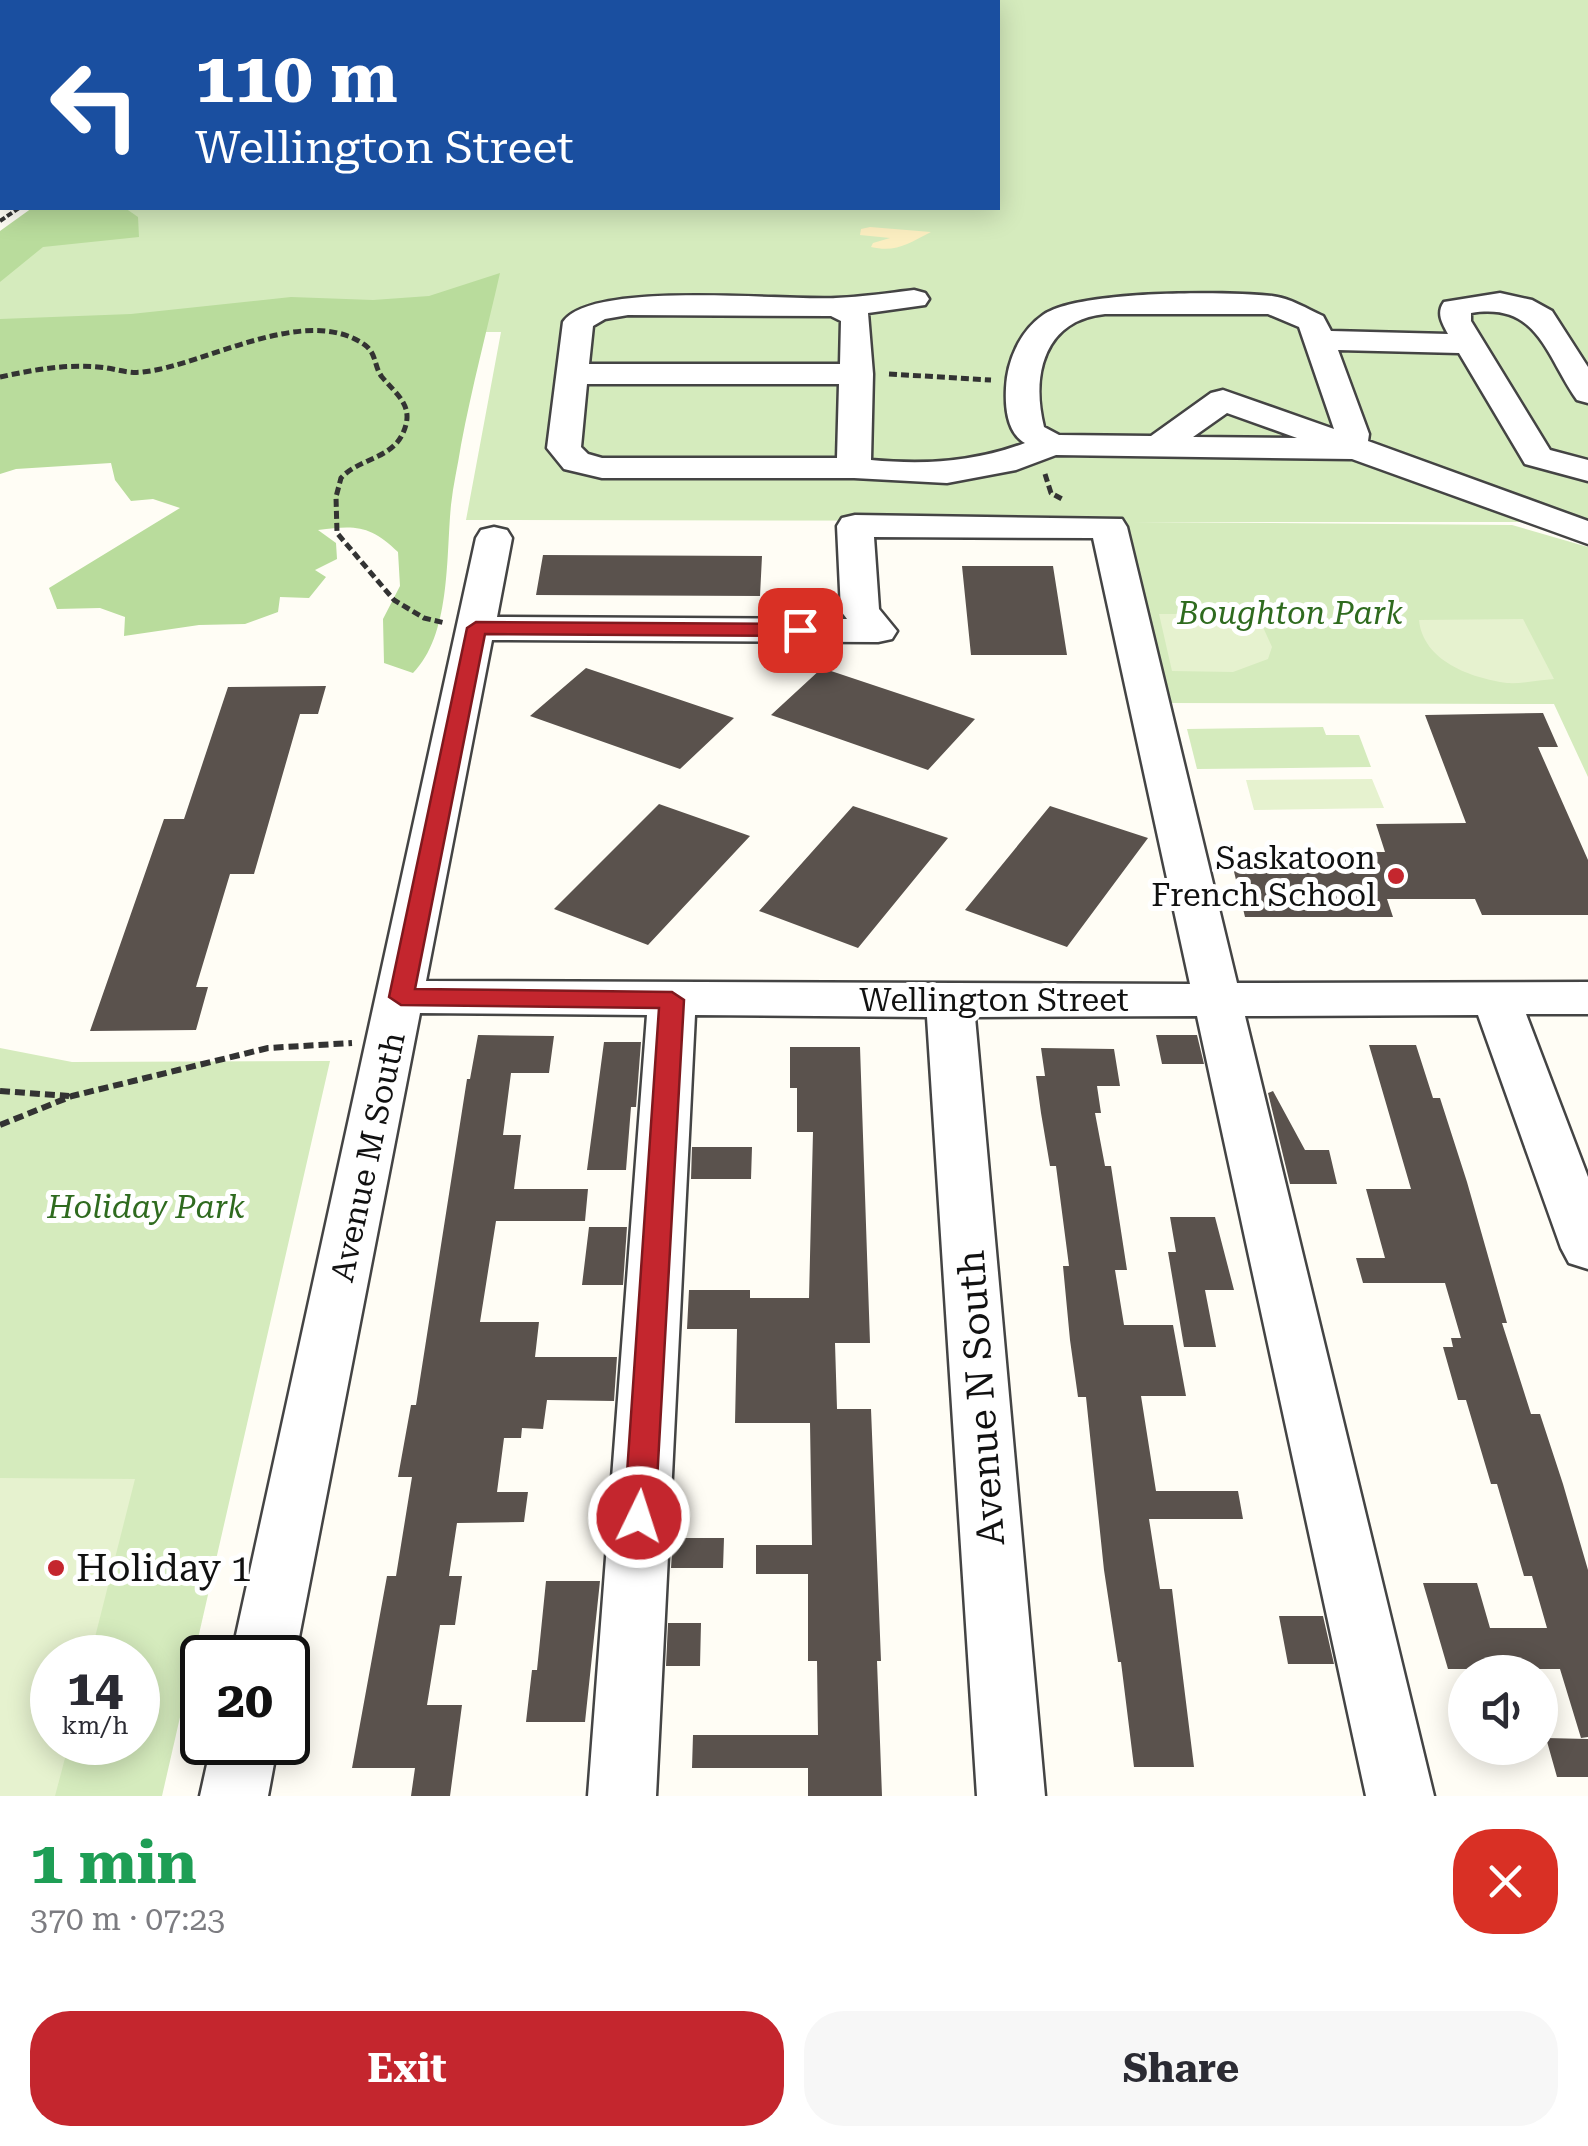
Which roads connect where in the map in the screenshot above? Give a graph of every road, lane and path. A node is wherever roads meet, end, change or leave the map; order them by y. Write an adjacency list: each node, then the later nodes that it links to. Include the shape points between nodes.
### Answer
1 (914, 300): 2 (street)
2 (836, 308): 5 (street, via 596,311 578,322); 6 (street, via 856,317)
3 (1320, 340): 4 (street); 8 (street, via 1312,322 1273,304 1094,306 1046,328 1023,360); 12 (street, via 1352,434)
4 (1471, 344): 9 (street, via 1455,308 1502,302 1532,310); 14 (street, via 1537,456)
5 (571, 374): 6 (street); 13 (street, via 564,448 576,462 602,468)
6 (857, 374): 8 (path); 13 (street)
7 (0, 377): 17 (path, via 62,365 126,373 161,368 265,338 351,336 370,346 380,375 397,386 407,422 398,442 342,474 337,533 359,552 394,603 418,618 447,623 442,644)
8 (1022, 381): 10 (street, via 1020,406 1030,432)
9 (1588, 393)
10 (1052, 446): 11 (street); 13 (street, via 1004,464 947,472)
11 (1159, 446): 12 (street); 12 (street, via 1223,400)
12 (1350, 449): 15 (street)
13 (854, 468)
14 (1588, 471)
15 (1588, 533)
16 (494, 538): 17 (street, Avenue M South)
17 (475, 636): 18 (street, via 878,631 860,611 855,526 1109,528); 23 (street, Avenue M South)
18 (1215, 998): 19 (street, Wellington Street); 22 (street, Wellington Street); 33 (street)
19 (1496, 998): 20 (street, Wellington Street); 27 (street)
20 (1588, 998)
21 (672, 1000): 22 (street, Wellington Street); 23 (street, Wellington Street); 31 (street)
22 (950, 1001): 32 (street, Avenue N South)
23 (397, 1019): 25 (path); 28 (street, Avenue M South)
24 (0, 1091): 25 (path)
25 (72, 1096): 26 (path)
26 (0, 1126)
27 (1588, 1248)
28 (268, 1635)
29 (240, 1765): 30 (street)
30 (234, 1796)
31 (622, 1796)
32 (1010, 1796)
33 (1400, 1796)

